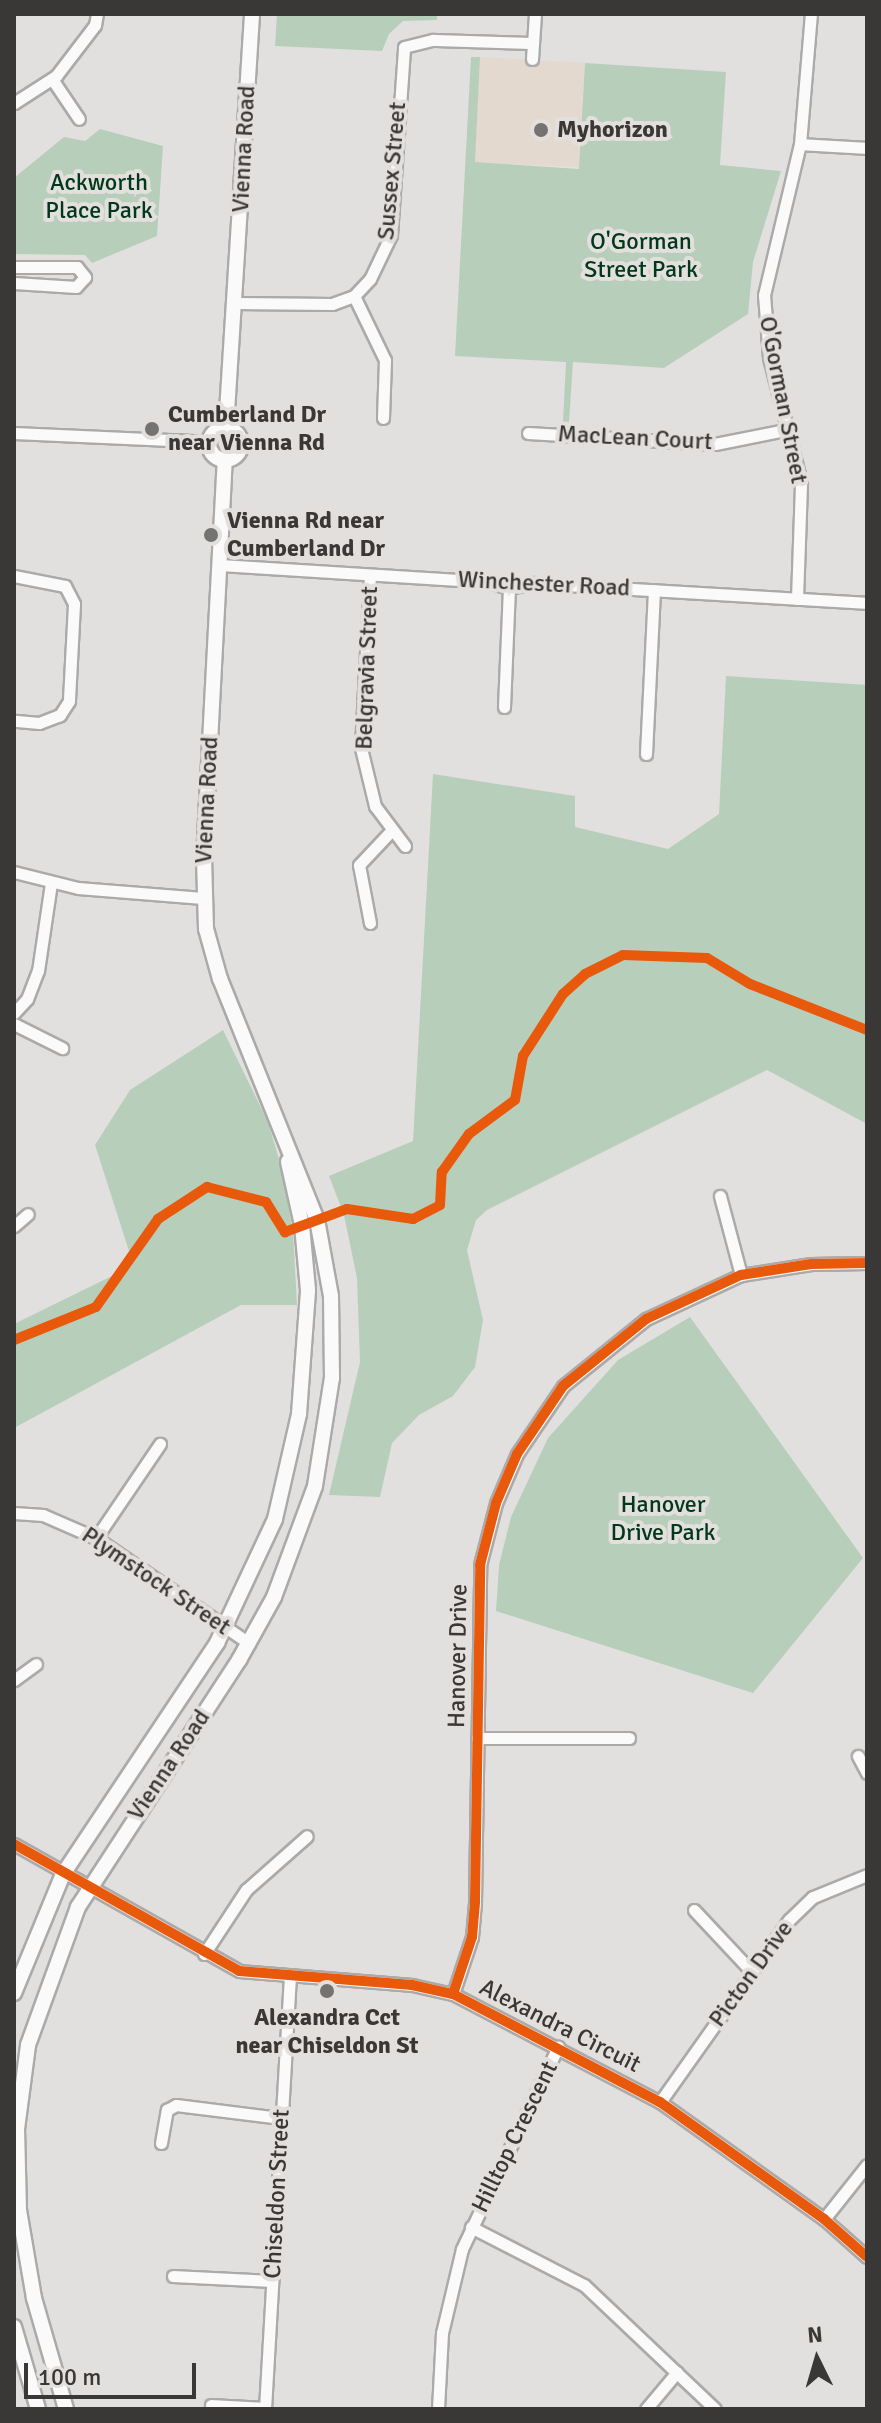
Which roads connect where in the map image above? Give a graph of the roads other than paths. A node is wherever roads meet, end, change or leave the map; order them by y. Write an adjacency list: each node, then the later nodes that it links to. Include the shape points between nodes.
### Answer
1 (97, 14): 7 (street, via 95,25)
2 (252, 14): 15 (main road, Vienna Road)
3 (535, 14): 5 (street)
4 (811, 14): 10 (street, O'Gorman Street)
5 (533, 43): 6 (street); 14 (street, Sussex Street, via 433,40 404,47 391,235 382,261)
6 (532, 59)
7 (52, 79): 8 (street); 9 (street)
8 (14, 103)
9 (79, 119)
10 (800, 144): 11 (street); 18 (street, O'Gorman Street, via 764,295 769,357)
11 (867, 148)
12 (14, 267): 13 (street, via 77,267 85,277 76,287)
13 (14, 283)
14 (354, 296): 15 (street, via 309,307); 16 (street, via 385,360)
15 (235, 303): 17 (main road, Vienna Road)
16 (383, 418)
17 (226, 428): 21 (main road, via 213,433); 22 (main road, via 239,437 240,448)
18 (790, 429): 20 (street, MacLean Court, via 715,444); 28 (street, O'Gorman Street, via 803,507)
19 (14, 433): 21 (street)
20 (528, 433)
21 (209, 442): 22 (main road, via 211,452)
22 (225, 460): 23 (main road, Vienna Road)
23 (220, 565): 24 (street, Winchester Road); 37 (main road, Vienna Road)
24 (370, 575): 26 (street, Winchester Road, via 490,582); 33 (street, Belgravia Street, via 361,748 375,806)
25 (14, 576): 31 (street, via 65,586 74,604 69,701 60,715 39,723)
26 (509, 588): 27 (street, Winchester Road, via 533,583); 30 (street)
27 (654, 590): 28 (street, Winchester Road); 32 (street)
28 (797, 599): 29 (street, Winchester Road)
29 (867, 603)
30 (504, 707)
31 (14, 721)
32 (646, 754)
33 (391, 831): 34 (street, Belgravia Street); 38 (street, via 359,865)
34 (405, 846)
35 (14, 872): 36 (street)
36 (51, 883): 37 (street); 39 (street, via 38,971 27,999)
37 (203, 898): 42 (main road, Vienna Road, via 220,979)
38 (370, 923)
39 (14, 1013)
40 (14, 1024): 41 (street)
41 (62, 1048)
42 (279, 1127): 51 (main road, Vienna Road, via 297,1196 306,1265 299,1414 275,1519); 52 (main road, Vienna Road, via 300,1169 324,1247 333,1320 332,1378 308,1510 274,1597)
43 (720, 1196): 47 (street)
44 (28, 1214): 45 (street)
45 (14, 1226)
46 (867, 1263): 47 (street, Hanover Drive, via 811,1264)
47 (741, 1275): 55 (street, Hanover Drive, via 676,1303 613,1342 563,1386 517,1454 496,1503 480,1565)
48 (160, 1444): 50 (street)
49 (14, 1513): 50 (street, Plymstock Street, via 43,1515)
50 (96, 1538): 51 (street, Plymstock Street)
51 (226, 1628): 52 (street, Plymstock Street); 61 (main road, Vienna Road)
52 (249, 1643): 63 (main road, Vienna Road)
53 (36, 1664): 54 (street)
54 (14, 1680)
55 (477, 1738): 56 (street); 69 (street, Hanover Drive, via 472,1937)
56 (629, 1738)
57 (858, 1756): 58 (street)
58 (867, 1773)
59 (307, 1836): 65 (street, via 246,1890)
60 (14, 1844): 61 (street, Alexandra Circuit)
61 (63, 1874): 63 (street, Alexandra Circuit); 68 (main road, Vienna Road)
62 (867, 1875): 66 (street, Picton Drive, via 813,1897)
63 (89, 1888): 65 (street, Alexandra Circuit); 85 (main road, Vienna Road, via 38,2007 17,2129 24,2254)
64 (694, 1910): 66 (street)
65 (204, 1954): 67 (street, Alexandra Circuit, via 239,1971)
66 (751, 1971): 71 (street, Picton Drive)
67 (290, 1979): 69 (street, Alexandra Circuit, via 412,1985); 72 (street, Chiseldon Street)
68 (14, 1993)
69 (453, 1994): 70 (street, Alexandra Circuit)
70 (558, 2047): 71 (street, Alexandra Circuit); 76 (street, Hilltop Crescent)
71 (660, 2102): 75 (street, Alexandra Circuit)
72 (281, 2118): 73 (street, via 176,2105 167,2110); 79 (street, Chiseldon Street)
73 (161, 2143)
74 (867, 2165): 75 (street)
75 (824, 2219): 77 (street, Alexandra Circuit)
76 (471, 2227): 81 (street, Hilltop Crescent, via 584,2285); 86 (street, Hilltop Crescent, via 449,2294)
77 (867, 2257)
78 (173, 2276): 79 (street)
79 (272, 2281): 83 (street, Chiseldon Street)
80 (14, 2327): 84 (main road)
81 (677, 2372): 87 (street); 88 (street, Hilltop Crescent)
82 (211, 2405): 83 (street)
83 (265, 2408)
84 (38, 2409)
85 (66, 2409)
86 (438, 2409)
87 (646, 2409)
88 (715, 2409)

